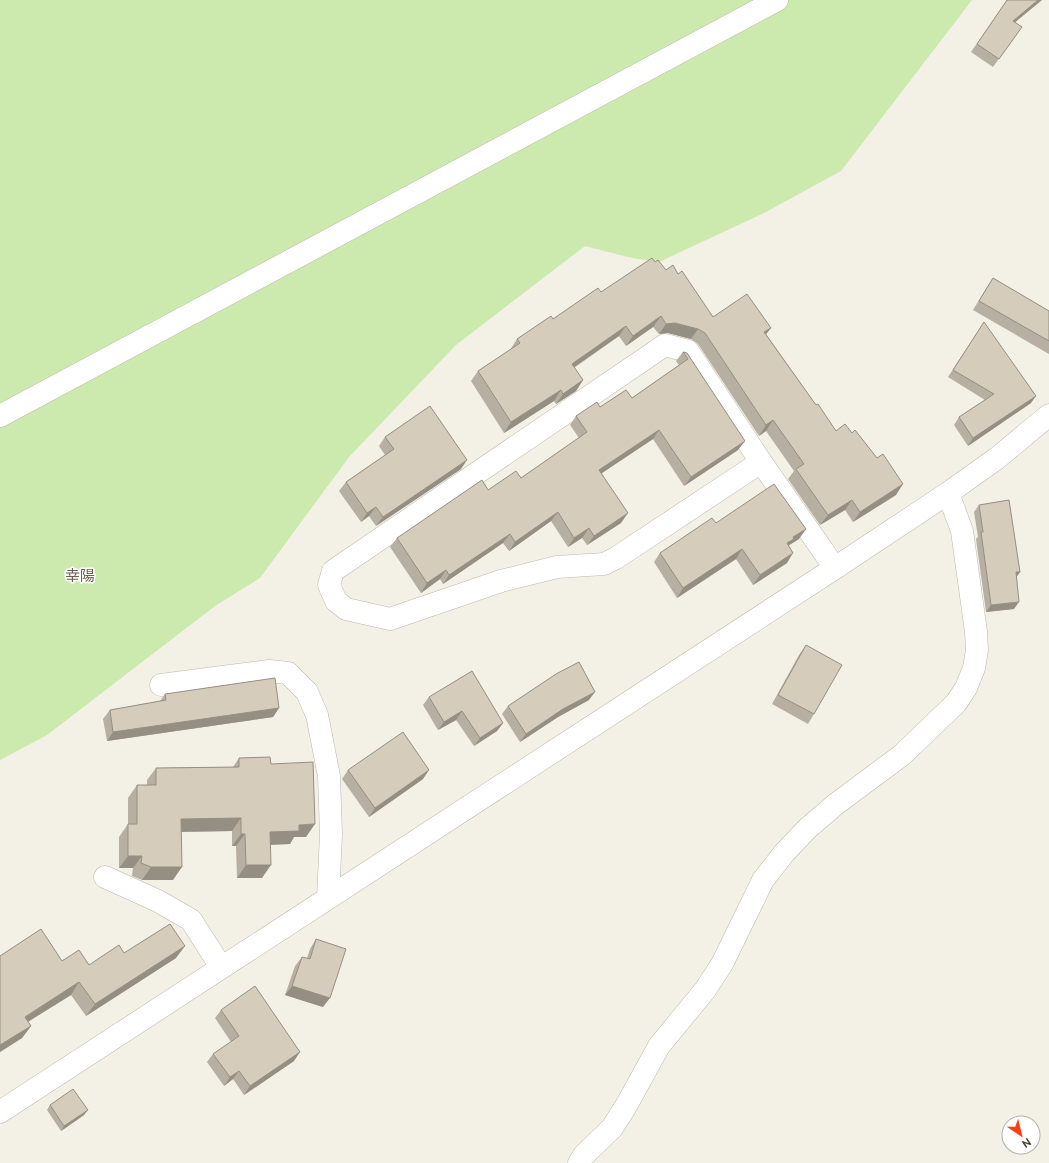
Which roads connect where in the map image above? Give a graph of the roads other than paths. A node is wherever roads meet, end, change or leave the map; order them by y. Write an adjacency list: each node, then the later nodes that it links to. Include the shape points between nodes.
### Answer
1 (777, 0): 2 (street)
2 (0, 416)
3 (1049, 416): 5 (street, via 996,459)
4 (761, 462): 4 (street, via 688,351 665,345 333,571 328,585 336,600 346,609 390,619 500,581 557,567 604,564); 6 (street)
5 (948, 493): 6 (street); 12 (street, via 962,531 976,632 974,668 966,688 951,709 902,755 836,804 785,852 764,880 722,964 705,990 659,1046 612,1128)
6 (835, 568): 9 (street)
7 (161, 685): 9 (street, via 269,671 288,673 307,692 317,715 329,776 331,834)
8 (105, 877): 10 (street, via 158,901 191,920)
9 (328, 898): 10 (street)
10 (221, 967): 11 (street)
11 (0, 1112)
12 (579, 1163)

